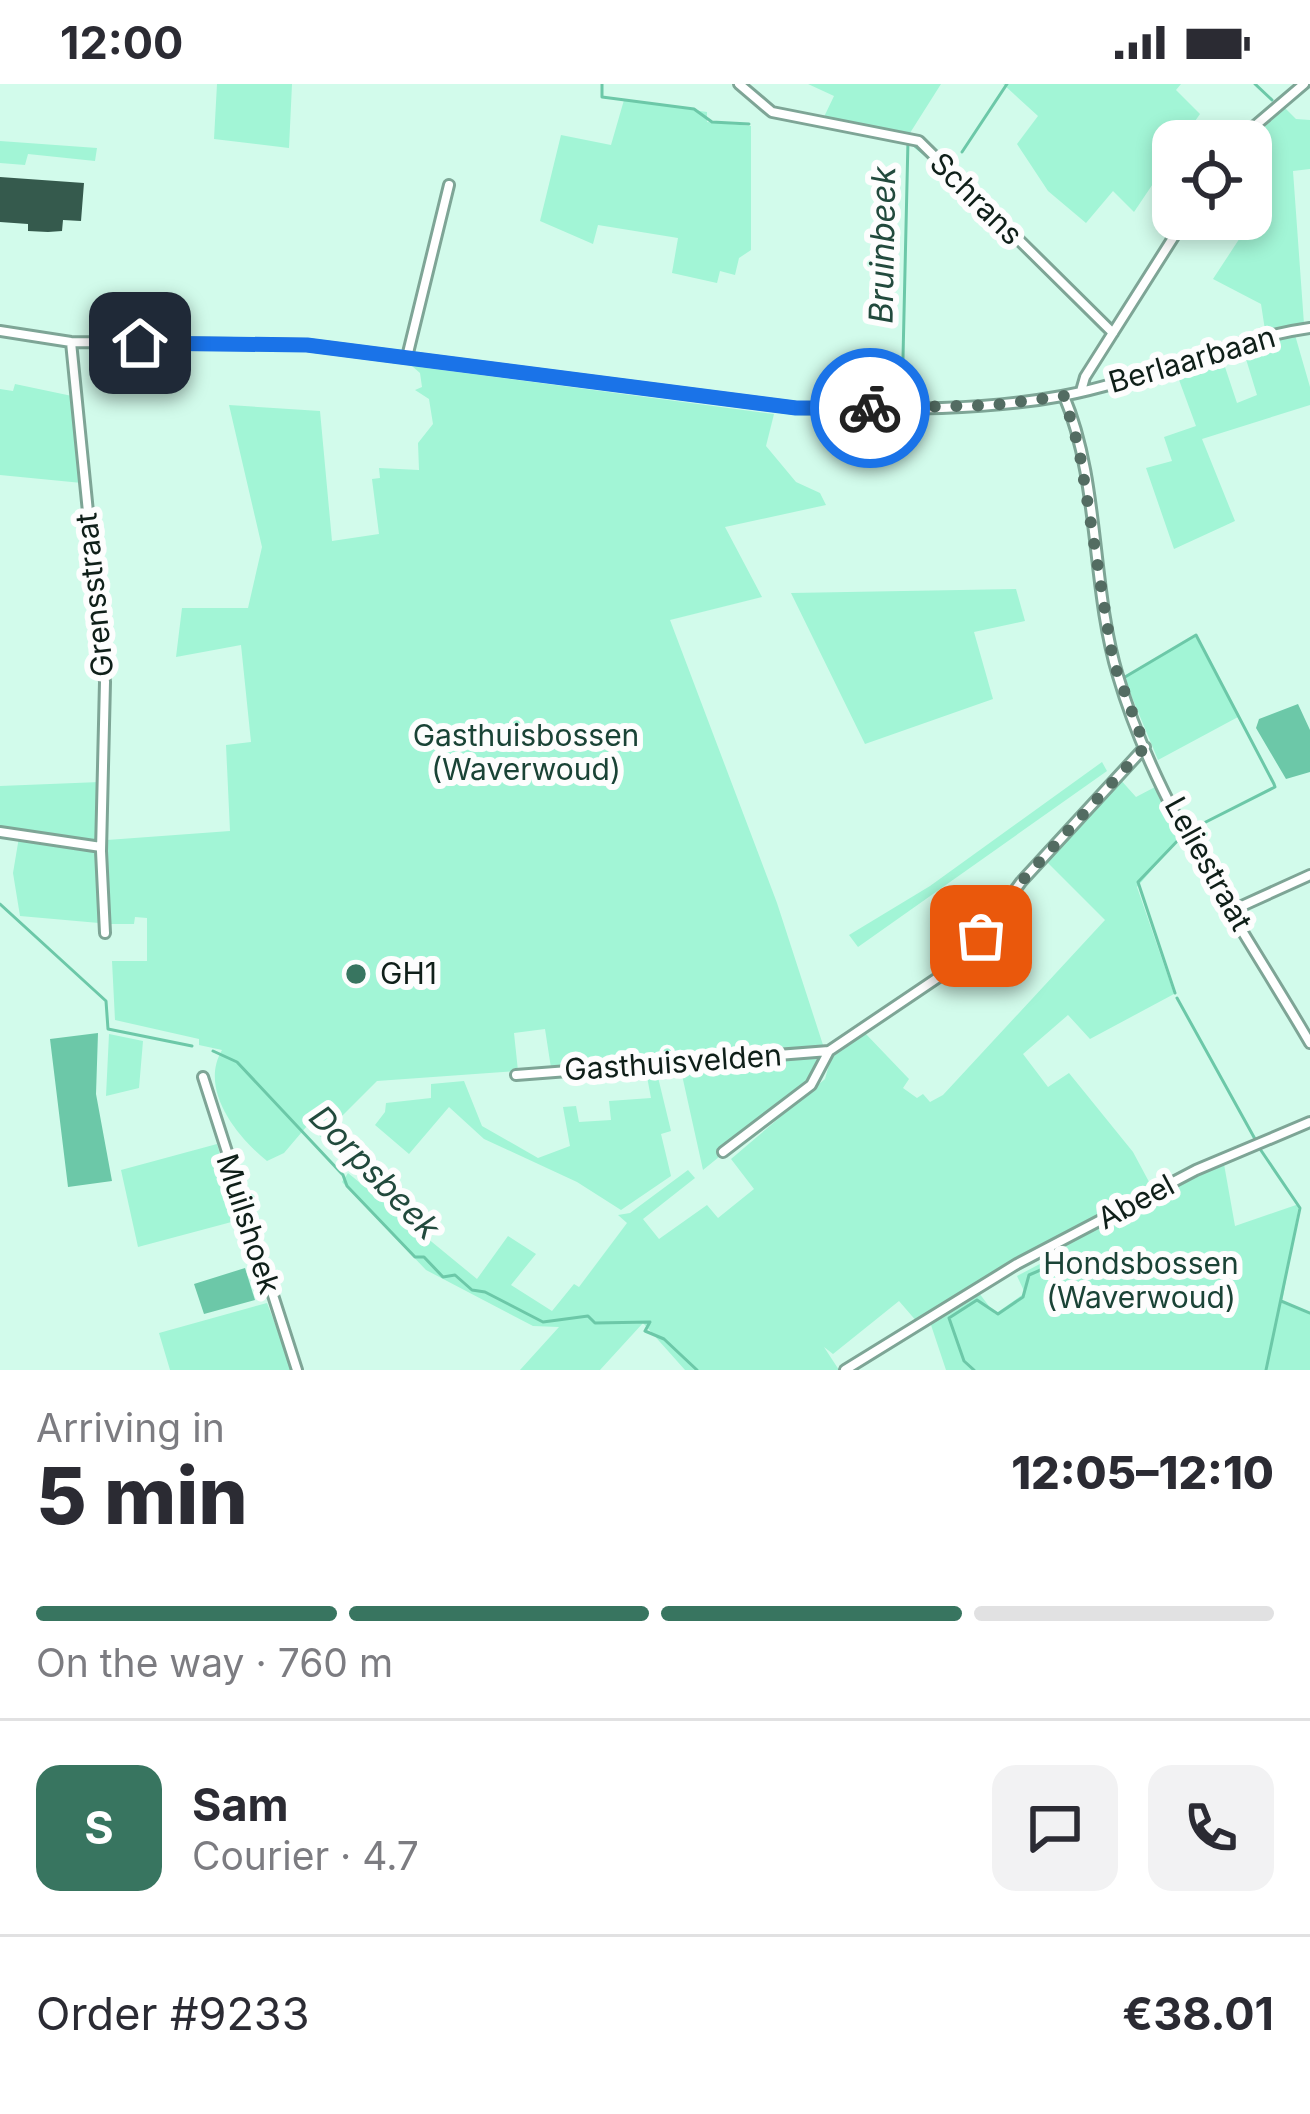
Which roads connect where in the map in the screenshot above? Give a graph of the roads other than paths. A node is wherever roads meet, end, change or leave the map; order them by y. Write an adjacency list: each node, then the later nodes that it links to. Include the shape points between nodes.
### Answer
1 (740, 84): 3 (street, Schrans)
2 (1304, 84): 4 (street)
3 (750, 88): 9 (street, Schrans, via 764,109 784,116 919,141)
4 (1262, 120)
5 (449, 184): 11 (street)
6 (1172, 240): 9 (street)
7 (1310, 328): 12 (street, Berlaarbaan, via 1260,335)
8 (0, 331): 10 (street, Berlaarbaan)
9 (1113, 333): 12 (street)
10 (71, 342): 11 (street, Berlaarbaan, via 269,343); 16 (street, Grensstraat, via 105,682)
11 (407, 358): 13 (street, Berlaarbaan, via 796,408)
12 (1080, 392): 13 (street, Berlaarbaan)
13 (1064, 396): 14 (street, Leliestraat, via 1113,661)
14 (1145, 747): 18 (street, Leliestraat); 21 (street, Gasthuisvelden, via 1021,882 964,960)
15 (0, 832): 16 (street)
16 (101, 848): 19 (street, Grensstraat)
17 (1310, 875): 18 (street)
18 (1233, 910): 20 (street, Leliestraat)
19 (105, 933)
20 (1310, 1042)
21 (829, 1051): 22 (street, Gasthuisvelden); 25 (street, Gasthuisvelden, via 812,1085)
22 (516, 1075)
23 (202, 1077): 26 (street, Muilshoek)
24 (1310, 1122): 27 (street, Abeel, via 1017,1264)
25 (722, 1152)
26 (297, 1370)
27 (845, 1370)

